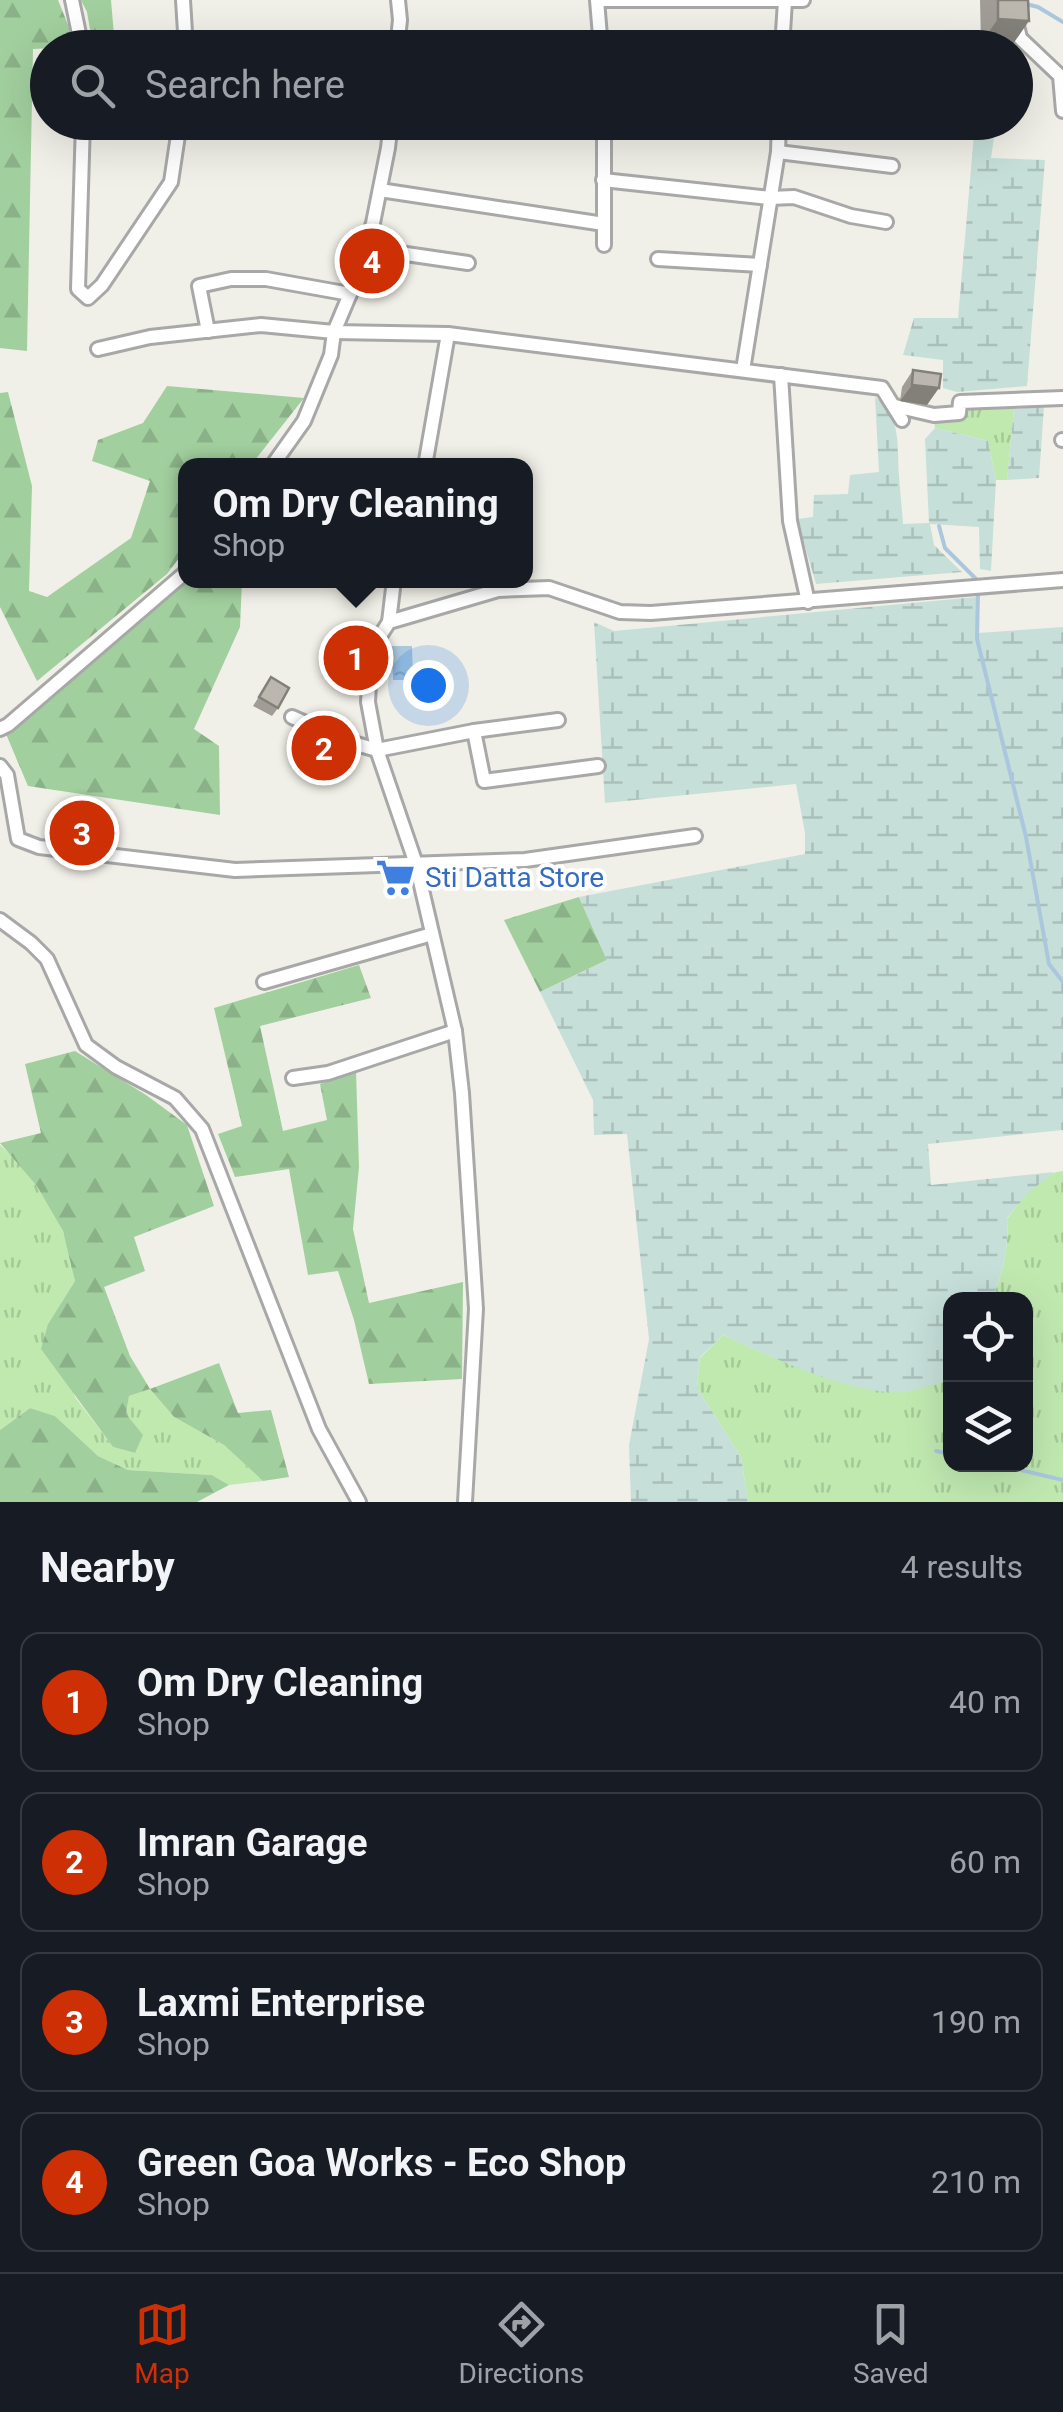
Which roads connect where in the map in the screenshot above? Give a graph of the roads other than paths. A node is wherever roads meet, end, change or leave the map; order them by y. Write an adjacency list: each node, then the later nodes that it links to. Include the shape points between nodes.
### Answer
1 (72, 0): 8 (street)
2 (184, 0): 9 (street)
3 (398, 0): 10 (street)
4 (598, 0): 7 (street); 11 (street)
5 (803, 0): 7 (street)
6 (1011, 0): 13 (street)
7 (784, 1): 12 (street)
8 (78, 30)
9 (185, 30)
10 (399, 30)
11 (599, 30)
12 (783, 30)
13 (1018, 30)
14 (1033, 50): 15 (street, via 1060,76)
15 (1063, 111)
16 (82, 140): 17 (street, via 78,289 88,298 171,182)
17 (177, 140)
18 (389, 140): 24 (street)
19 (604, 140): 23 (street)
20 (778, 140): 21 (street)
21 (778, 152): 22 (street); 25 (street)
22 (892, 166)
23 (604, 180): 25 (street); 27 (street)
24 (380, 190): 27 (street); 29 (street)
25 (770, 198): 26 (street, via 794,197); 32 (street)
26 (886, 222)
27 (604, 224): 28 (street)
28 (604, 245)
29 (365, 248): 31 (street); 33 (street)
30 (658, 258): 32 (street)
31 (468, 264)
32 (760, 266): 38 (street)
33 (350, 294): 34 (street, via 266,279 199,286); 35 (street)
34 (208, 331): 35 (street, via 261,325); 37 (street)
35 (334, 332): 36 (street); 43 (street, via 304,421)
36 (448, 334): 38 (street); 44 (street)
37 (98, 349)
38 (743, 370): 39 (street)
39 (782, 375): 41 (street, via 882,388); 48 (street, via 790,521)
40 (1063, 398): 41 (street, via 960,402 958,413 934,415)
41 (896, 406): 42 (street)
42 (902, 420)
43 (278, 458)
44 (426, 458)
45 (178, 579): 52 (street)
46 (1063, 580): 48 (street)
47 (393, 588): 49 (street)
48 (808, 602): 49 (street, via 620,612 549,588 498,590)
49 (389, 622): 54 (street, via 370,650 368,702)
50 (292, 717): 54 (street)
51 (558, 720): 53 (street)
52 (0, 728)
53 (474, 731): 54 (street); 56 (street, via 484,781)
54 (378, 750): 58 (street)
55 (0, 766): 58 (street, via 18,839 39,847 235,870)
56 (598, 766)
57 (695, 836): 58 (street, via 525,860)
58 (416, 864): 60 (street)
59 (0, 920): 64 (street, via 47,959 86,1045 176,1098 202,1129 319,1428)
60 (432, 934): 61 (street); 62 (street)
61 (264, 982)
62 (455, 1031): 63 (street); 65 (street, via 476,1308)
63 (293, 1078)
64 (359, 1502)
65 (465, 1502)

